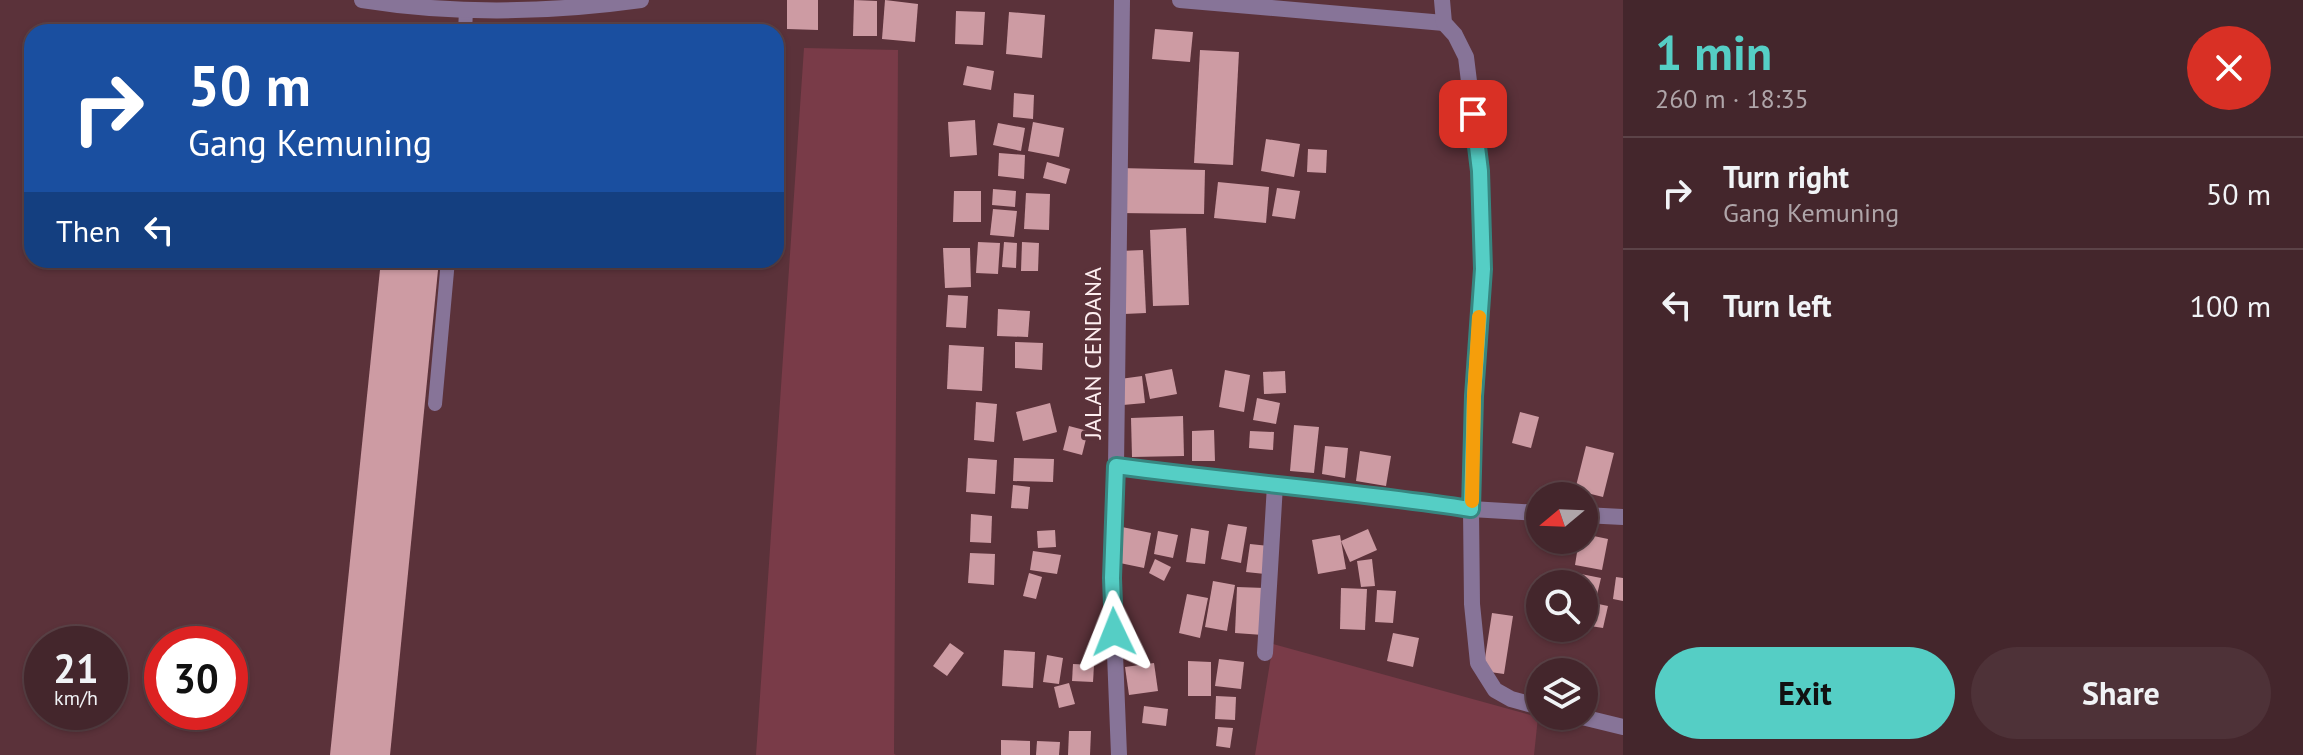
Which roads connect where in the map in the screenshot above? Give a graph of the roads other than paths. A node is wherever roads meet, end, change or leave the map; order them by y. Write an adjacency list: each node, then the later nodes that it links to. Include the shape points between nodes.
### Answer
1 (362, 0): 6 (street)
2 (641, 0): 6 (street, via 571,10)
3 (1122, 0): 11 (street, JALAN CENDANA)
4 (1180, 0): 7 (street)
5 (1442, 0): 7 (street)
6 (466, 10): 8 (lane)
7 (1444, 23): 13 (street, via 1466,57 1480,171 1483,269)
8 (465, 24)
9 (447, 268): 10 (lane)
10 (435, 404)
11 (1116, 466): 12 (street); 21 (street, JALAN CENDANA, via 1112,578)
12 (1275, 485): 13 (street); 17 (street)
13 (1471, 509): 14 (street); 18 (street, via 1478,663 1495,690)
14 (1526, 512)
15 (1598, 516): 16 (street)
16 (1623, 517)
17 (1265, 653)
18 (1526, 703)
19 (1598, 721): 20 (street)
20 (1623, 727)
21 (1119, 755)

